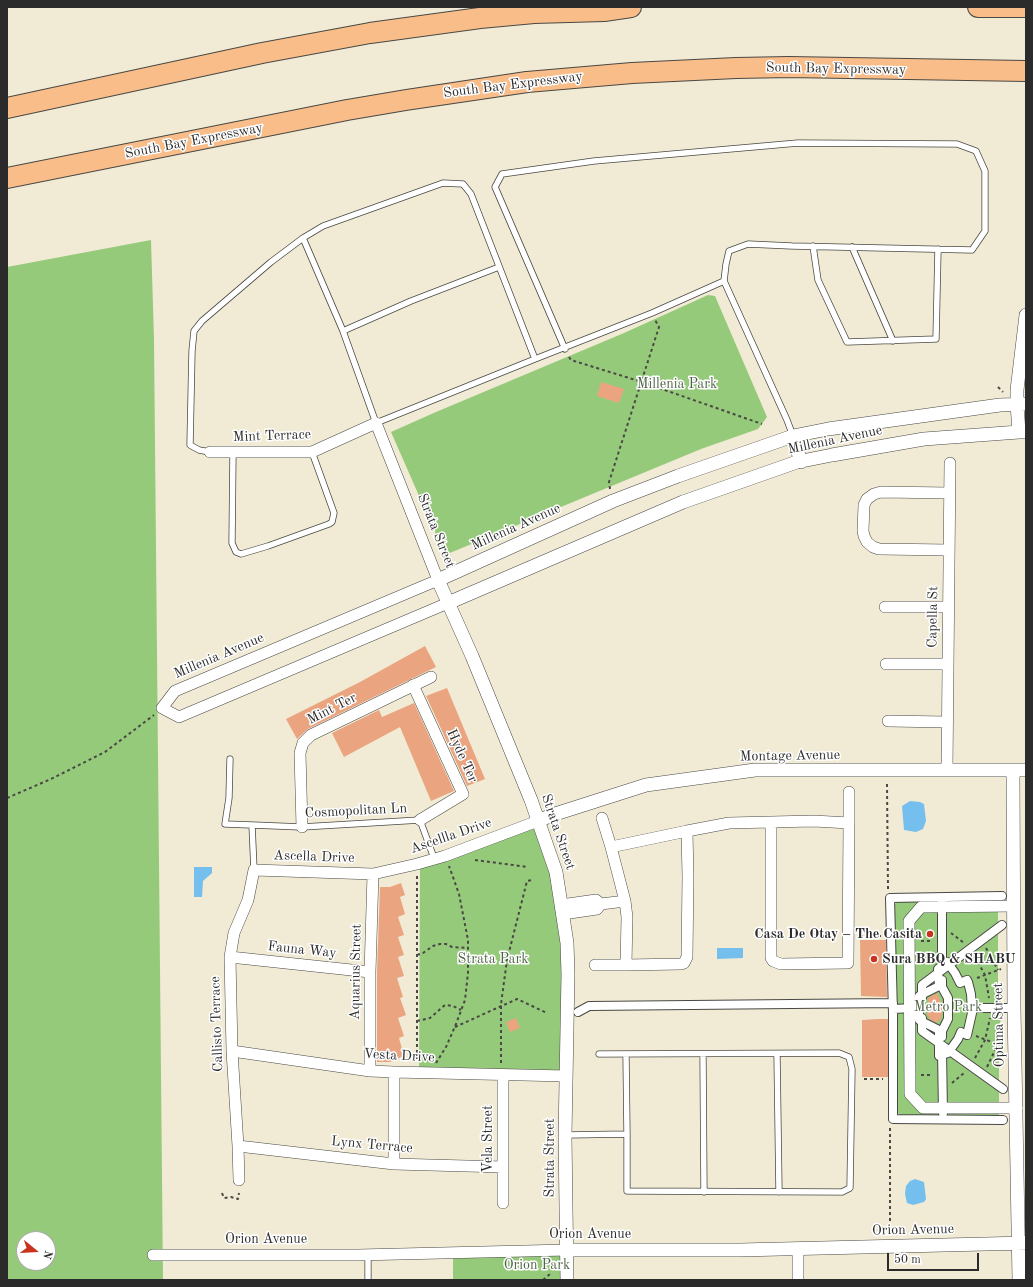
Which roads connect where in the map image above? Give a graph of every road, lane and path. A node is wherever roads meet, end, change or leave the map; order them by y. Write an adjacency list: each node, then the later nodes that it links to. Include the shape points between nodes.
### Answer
1 (631, 7): 5 (highway, via 604,11 534,13 370,33 262,53)
2 (978, 7): 3 (highway)
3 (1026, 7)
4 (1026, 71): 6 (highway, South Bay Expressway, via 736,68 632,72 527,82 346,110)
5 (7, 108)
6 (7, 178)
7 (303, 238): 11 (lane, via 323,226 443,183 463,184 471,194); 15 (lane); 25 (lane, via 202,321 194,331 190,445)
8 (813, 246): 9 (lane); 12 (lane, via 748,244 729,251); 16 (lane, via 818,280 847,342)
9 (852, 247): 10 (lane); 16 (lane)
10 (938, 249): 16 (lane, via 936,339); 17 (lane, via 972,250 985,231 985,171 976,151 957,144 798,143 594,161 502,174 495,187)
11 (499, 267): 15 (lane); 18 (lane)
12 (724, 281): 13 (lane); 24 (lane)
13 (652, 313): 17 (lane); 19 (path, via 659,327)
14 (1026, 315): 20 (street, via 1018,382)
15 (343, 331): 21 (lane)
16 (893, 341)
17 (565, 349): 18 (lane); 19 (path, via 571,360)
18 (535, 359): 21 (lane)
19 (642, 382): 22 (path); 31 (path, via 609,482)
20 (1021, 404): 23 (street); 24 (street, Millenia Avenue, via 828,429)
21 (376, 423): 27 (street, Mint Terrace); 33 (street, Strata Street)
22 (762, 424)
23 (1022, 432): 28 (street, Millenia Avenue, via 924,439)
24 (793, 436): 28 (street); 31 (street, Millenia Avenue)
25 (210, 452): 26 (street, Mint Terrace)
26 (232, 452): 27 (street, Mint Terrace); 27 (lane, via 232,543 236,552 241,554 332,522 334,513)
27 (312, 452)
28 (801, 462): 34 (street, Millenia Avenue, via 683,502)
29 (950, 463): 30 (street, Capella St)
30 (950, 493): 32 (street, Capella St); 32 (street, via 876,493 865,503 864,521 864,538 875,548)
31 (613, 501): 33 (street, Millenia Avenue)
32 (949, 550): 36 (street, Capella St)
33 (438, 580): 34 (street, Strata Street); 41 (street, Millenia Avenue, via 175,691)
34 (448, 603): 41 (street, Millenia Avenue, via 179,717); 51 (street, Strata Street)
35 (885, 607): 36 (street)
36 (949, 607): 38 (street, Capella St)
37 (886, 664): 38 (street)
38 (948, 664): 43 (street, Capella St)
39 (431, 677): 40 (street, Mint Ter)
40 (413, 685): 50 (street, Hyde Ter, via 463,794); 55 (street, Mint Ter, via 311,735 303,743 300,753)
41 (162, 708): 48 (path, via 104,752)
42 (888, 721): 43 (street)
43 (947, 722): 45 (street, Capella St)
44 (230, 759): 54 (lane, Cosmopolitan Ln, via 226,824)
45 (947, 770): 46 (street, Montage Avenue); 51 (street, Montage Avenue, via 755,770 646,785)
46 (1020, 770): 69 (street, Optima Street)
47 (849, 792): 53 (street)
48 (7, 798)
49 (602, 818): 57 (street)
50 (420, 820): 55 (lane, Cosmopolitan Ln); 59 (lane, Cosmopolitan Ln)
51 (538, 821): 58 (street, Ascellla Drive); 70 (street, Strata Street, via 556,872)
52 (771, 822): 53 (street); 53 (street, via 771,958 781,964 848,963); 56 (street, via 728,823)
53 (849, 823)
54 (252, 825): 55 (lane, Cosmopolitan Ln); 63 (lane)
55 (302, 827)
56 (687, 831): 57 (street); 82 (street, via 687,957 681,964)
57 (611, 847): 67 (street)
58 (445, 856): 59 (street, Ascellla Drive); 77 (path, via 459,894)
59 (434, 858): 61 (street, Ascellla Drive)
60 (475, 860): 62 (path)
61 (416, 864): 64 (street, Ascellla Drive); 78 (path)
62 (528, 867)
63 (254, 870): 64 (street, Ascella Drive); 79 (street, Callisto Terrace, via 248,900 234,933)
64 (373, 874): 86 (street, Aquarius Street)
65 (533, 880): 89 (path, via 527,881 517,918 507,960)
66 (1002, 896): 68 (street)
67 (625, 901): 70 (street, via 601,904 596,900); 82 (street)
68 (942, 902): 69 (street); 73 (street, via 890,898); 74 (street, via 921,907 909,921); 75 (street)
69 (1014, 906): 92 (street, Optima Street)
70 (562, 910): 117 (street, Strata Street, via 568,974)
71 (1002, 925): 76 (street)
72 (859, 936): 73 (path)
73 (891, 936): 88 (street)
74 (909, 941): 75 (path); 80 (street)
75 (942, 941): 83 (street)
76 (981, 941): 83 (street); 85 (path)
77 (468, 948): 78 (path, via 440,944); 93 (path, via 465,1000)
78 (417, 955): 96 (path)
79 (230, 957): 86 (street, Fauna Way); 102 (street, Callisto Terrace)
80 (909, 962): 83 (path); 90 (street)
81 (595, 965): 82 (street)
82 (626, 965)
83 (943, 967): 87 (street, via 960,983 967,980); 90 (street, via 922,985); 100 (street, via 942,987 948,998 948,1019 942,1031)
84 (1002, 969): 85 (path)
85 (998, 970): 87 (path)
86 (370, 972): 111 (street, Aquarius Street)
87 (968, 982): 91 (street)
88 (893, 1006): 90 (street); 94 (street, via 589,1006); 118 (street)
89 (501, 1007): 95 (path, via 517,999); 97 (path); 108 (path)
90 (917, 1008): 100 (street, via 922,1031); 115 (street)
91 (972, 1008): 92 (street); 98 (street)
92 (1020, 1008): 121 (street, Optima Street)
93 (461, 1010): 96 (path, via 445,1005 430,1018); 97 (path)
94 (578, 1012)
95 (547, 1013)
96 (417, 1021): 109 (path)
97 (455, 1027): 110 (path)
98 (968, 1033): 99 (path); 103 (street, via 967,1035 960,1032)
99 (998, 1044): 101 (path); 113 (path)
100 (941, 1045): 103 (street, via 939,1056)
101 (1003, 1046)
102 (232, 1051): 111 (street, Vesta Drive); 126 (street, Callisto Terrace)
103 (946, 1053): 113 (street); 116 (street)
104 (599, 1054): 105 (lane)
105 (626, 1054): 106 (lane); 124 (lane)
106 (703, 1054): 107 (lane); 131 (lane)
107 (777, 1054): 132 (lane); 132 (lane, via 839,1054 849,1057 852,1069 850,1188 842,1192)
108 (501, 1064)
109 (417, 1065)
110 (435, 1065)
111 (370, 1071): 112 (street, Vesta Drive)
112 (394, 1072): 114 (street, Vesta Drive); 127 (street)
113 (982, 1074): 120 (street)
114 (503, 1075): 117 (street, Vesta Drive); 128 (street, Vela Street)
115 (910, 1075): 116 (path); 122 (street, via 910,1094 924,1108)
116 (942, 1075): 122 (street)
117 (566, 1076): 125 (street, Strata Street)
118 (893, 1079): 119 (path); 122 (street, via 893,1119)
119 (864, 1080)
120 (1003, 1090)
121 (1016, 1108): 122 (street); 135 (street, Optima Street)
122 (943, 1114): 123 (street)
123 (1003, 1120)
124 (627, 1134): 125 (lane); 131 (lane, via 627,1192)
125 (565, 1136): 137 (street, Strata Street)
126 (238, 1146): 127 (street, Lynx Terrace); 129 (street, Callisto Terrace)
127 (394, 1164): 128 (street, Lynx Terrace)
128 (503, 1167): 134 (street, Vela Street)
129 (238, 1180)
130 (240, 1192): 133 (path, via 238,1199 224,1198)
131 (704, 1192): 132 (lane)
132 (778, 1192)
133 (222, 1193)
134 (504, 1203)
135 (1022, 1244): 136 (street, Orion Avenue); 145 (street, Optima Street)
136 (798, 1249): 137 (street, Orion Avenue); 144 (street)
137 (567, 1250): 138 (street, Orion Avenue); 143 (street, Strata Street)
138 (368, 1254): 139 (street, Orion Avenue); 141 (lane)
139 (154, 1256)
140 (550, 1274): 142 (path)
141 (368, 1280)
142 (543, 1280)
143 (567, 1280)
144 (798, 1280)
145 (1019, 1280)

